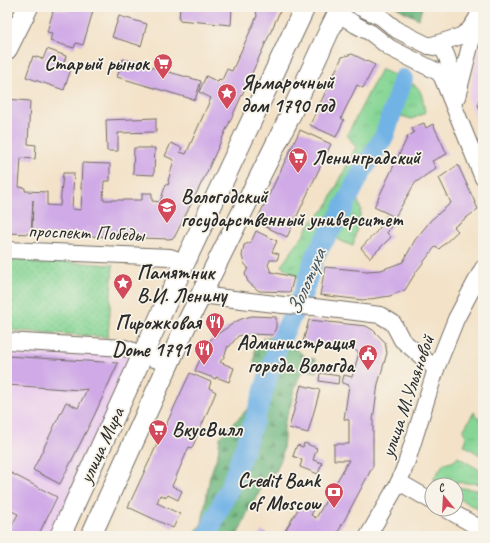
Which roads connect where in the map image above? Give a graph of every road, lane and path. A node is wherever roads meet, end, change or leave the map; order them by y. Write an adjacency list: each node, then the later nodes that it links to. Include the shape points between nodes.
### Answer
1 (28, 7): 7 (main road)
2 (305, 7): 14 (main road, улица Мира)
3 (359, 7): 6 (street)
4 (336, 9): 10 (street, via 390,48); 16 (main road, улица Мира, via 289,118)
5 (478, 14): 6 (street, via 469,30 461,36); 8 (street)
6 (429, 46): 9 (street, via 443,49); 10 (street, via 434,55)
7 (7, 49)
8 (469, 53): 9 (street, via 464,58); 11 (street)
9 (449, 62): 10 (street); 11 (street)
10 (422, 64): 11 (street, via 438,72 442,77)
11 (455, 108): 12 (street)
12 (483, 178)
13 (7, 250): 14 (street, проспект Победы, via 170,257)
14 (186, 262): 16 (main road); 19 (main road, улица Мира)
15 (483, 268): 21 (street, улица М.Ульяновой, via 456,319)
16 (212, 272): 17 (main road, улица Мира)
17 (201, 295): 20 (main road, улица Мира); 21 (street, via 380,315 393,323 402,340)
18 (7, 341): 19 (street, via 125,348)
19 (143, 354): 20 (street); 26 (main road, улица Мира)
20 (168, 364): 27 (main road, улица Мира)
21 (436, 369): 22 (street, улица М.Ульяновой)
22 (399, 482): 23 (street); 28 (street, улица М.Ульяновой)
23 (424, 496)
24 (460, 517): 25 (street)
25 (483, 530)
26 (60, 536)
27 (90, 536)
28 (368, 536)

